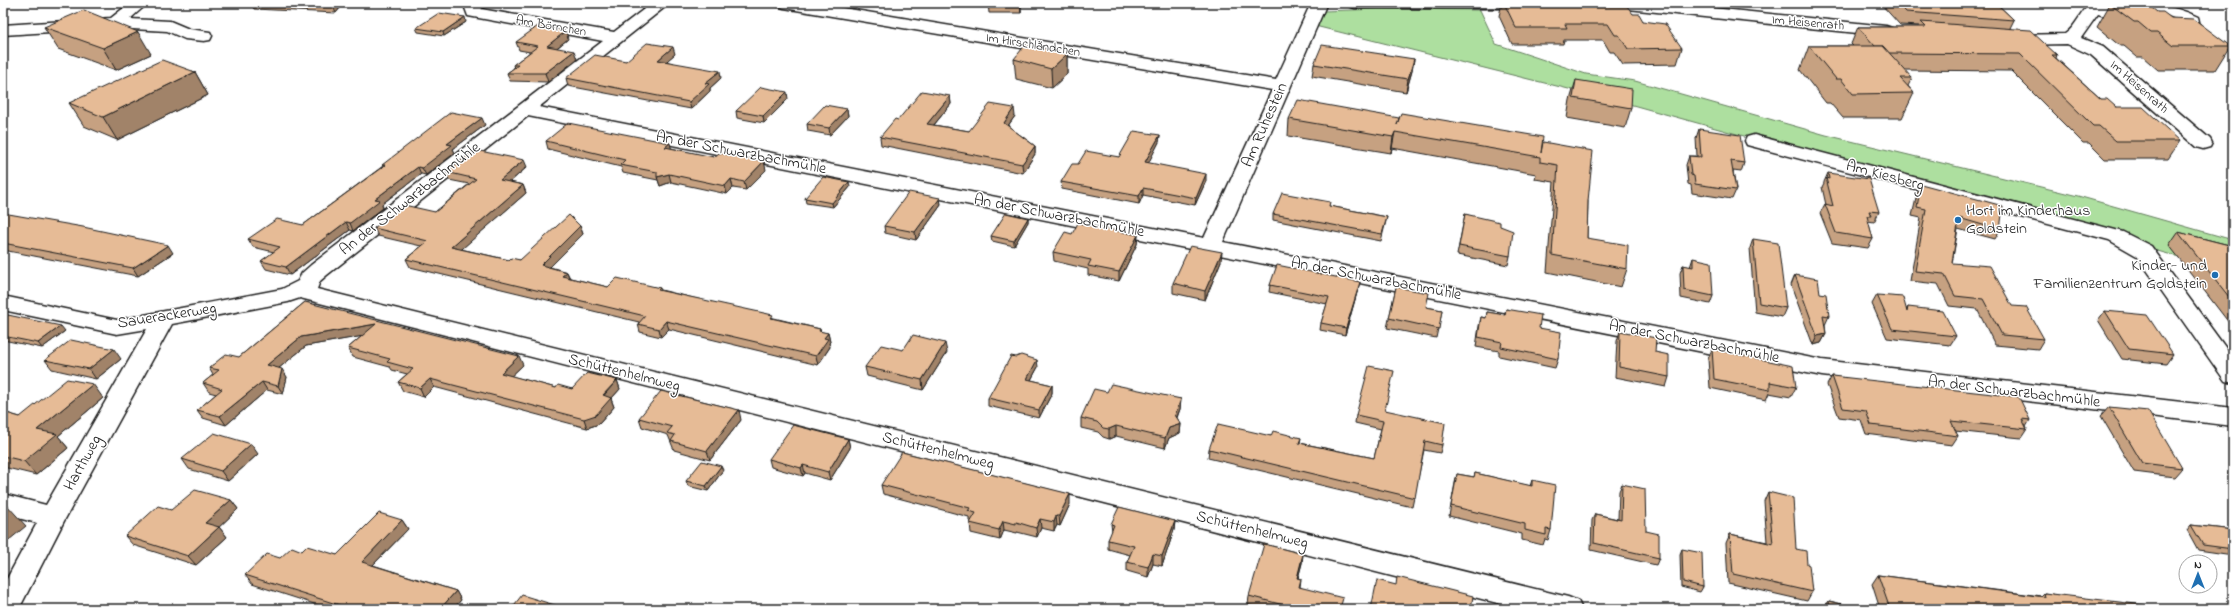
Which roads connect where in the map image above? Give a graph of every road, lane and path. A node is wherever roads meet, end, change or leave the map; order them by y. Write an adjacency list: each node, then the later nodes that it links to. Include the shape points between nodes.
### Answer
1 (140, 3): 11 (street)
2 (480, 3): 15 (street, Am Börnchen, via 473,8 474,13)
3 (662, 3): 15 (street, An der Schwarzbachmühle)
4 (784, 3): 18 (street, Im Hirschländchen)
5 (1355, 3): 6 (street)
6 (1548, 3)
7 (1564, 3): 13 (street, Im Heisenrath, via 1628,4)
8 (2115, 3): 10 (street, via 2098,5); 10 (street, via 2154,6 2176,11 2192,20 2192,26 2183,28 2156,25)
9 (1331, 4): 18 (street, Am Ruhestein)
10 (2092, 9): 16 (street, via 2081,30)
11 (115, 23): 12 (street); 14 (street, via 170,26 185,34)
12 (3, 30)
13 (1899, 32)
14 (204, 36)
15 (617, 38): 19 (street, An der Schwarzbachmühle)
16 (2069, 38): 17 (street, Im Heisenrath); 21 (street, Im Heisenrath, via 2104,56)
17 (1998, 39)
18 (1282, 86): 22 (street, Am Ruhestein)
19 (525, 110): 22 (street, An der Schwarzbachmühle); 23 (street, An der Schwarzbachmühle, via 319,270 310,278)
20 (1754, 141): 26 (street, Am Kiesberg, via 2116,236 2144,251)
21 (2203, 143)
22 (1211, 246): 27 (street, An der Schwarzbachmühle, via 1852,373)
23 (307, 290): 25 (street, Sauerackerweg); 31 (street, Schüttenhelmweg)
24 (3, 303): 25 (street, Sauerackerweg, via 117,327)
25 (164, 318): 29 (street, Harthweg)
26 (2233, 375)
27 (2233, 418)
28 (3, 504): 29 (street)
29 (53, 517): 30 (street, Harthweg)
30 (5, 609)
31 (1568, 609)

